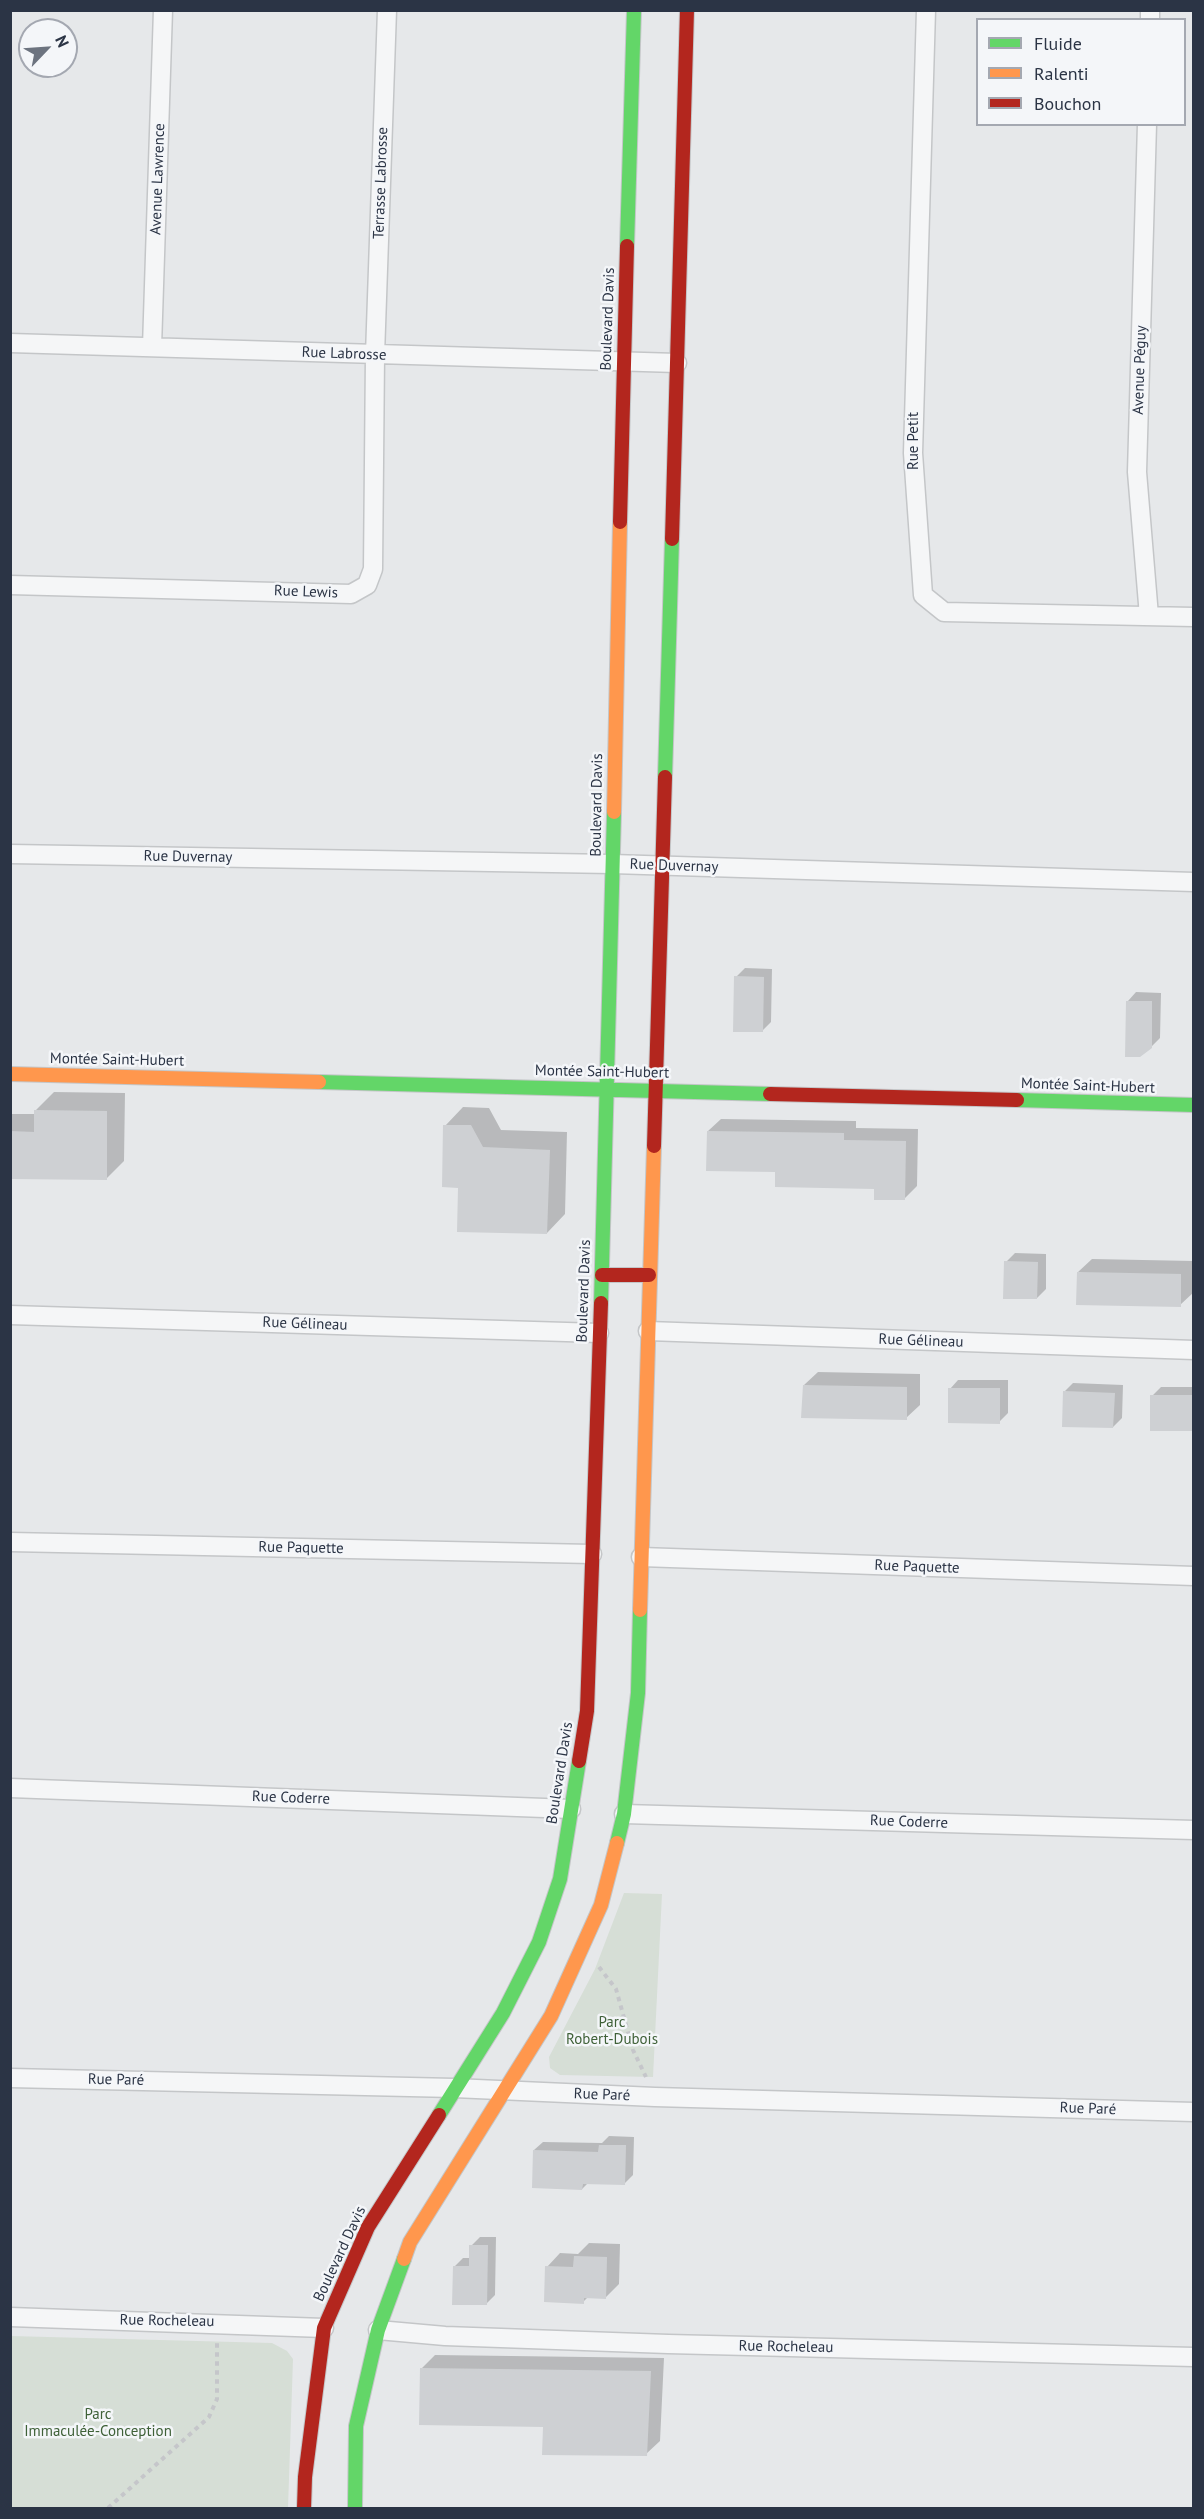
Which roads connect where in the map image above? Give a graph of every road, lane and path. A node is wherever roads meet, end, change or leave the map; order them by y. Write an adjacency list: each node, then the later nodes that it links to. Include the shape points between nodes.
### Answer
1 (163, 10): 8 (street, Avenue Lawrence)
2 (387, 10): 9 (street, Terrasse Labrosse)
3 (634, 10): 10 (street, Boulevard Davis)
4 (687, 10): 11 (street)
5 (926, 10): 13 (street, Rue Petit, via 913,453 923,595 944,612)
6 (1147, 126): 13 (street, Avenue Péguy, via 1137,472)
7 (10, 343): 8 (street, Rue Labrosse)
8 (152, 347): 9 (street, Rue Labrosse)
9 (375, 355): 10 (street, Rue Labrosse); 12 (street, Rue Lewis, via 373,569 368,585 351,594)
10 (623, 361): 11 (street, Rue Labrosse); 16 (street, Boulevard Davis)
11 (677, 363): 17 (street)
12 (10, 585)
13 (1149, 616): 14 (street, Rue Petit)
14 (1194, 617)
15 (10, 854): 16 (street, Rue Duvernay)
16 (612, 864): 17 (street, Rue Duvernay); 20 (street, Boulevard Davis)
17 (663, 865): 18 (street, Rue Duvernay); 21 (street)
18 (1194, 882)
19 (10, 1074): 20 (street, Montée Saint-Hubert)
20 (607, 1090): 21 (street, Montée Saint-Hubert); 23 (street, Boulevard Davis)
21 (655, 1090): 22 (street, Montée Saint-Hubert); 24 (street)
22 (1194, 1105)
23 (602, 1275): 24 (street); 27 (street, Boulevard Davis)
24 (649, 1275): 26 (street)
25 (10, 1315): 27 (street, Rue Gélineau)
26 (648, 1331): 28 (street, Rue Gélineau); 31 (street)
27 (599, 1333): 30 (street, Boulevard Davis)
28 (1194, 1350)
29 (10, 1542): 30 (street, Rue Paquette)
30 (592, 1554): 34 (street, Boulevard Davis, via 587,1711)
31 (641, 1557): 32 (street, Rue Paquette); 35 (street, via 638,1693)
32 (1194, 1576)
33 (10, 1788): 34 (street, Rue Coderre)
34 (571, 1809): 39 (street, Boulevard Davis, via 560,1879 539,1942 503,2013)
35 (624, 1814): 36 (street, Rue Coderre); 37 (street, via 601,1905)
36 (1194, 1830)
37 (584, 1947): 40 (street, via 551,2016); 41 (path, via 616,1989 633,2050)
38 (10, 2078): 39 (street, Rue Paré)
39 (454, 2088): 40 (street, Rue Paré); 45 (street, Boulevard Davis, via 368,2227)
40 (504, 2091): 41 (street, Rue Paré); 46 (street, via 410,2242)
41 (655, 2097): 42 (street, Rue Paré)
42 (1194, 2112)
43 (10, 2318): 44 (street, Rue Rocheleau)
44 (218, 2323): 45 (street, Rue Rocheleau); 48 (path, via 217,2399 209,2417)
45 (324, 2328): 49 (street, Boulevard Davis)
46 (378, 2330): 47 (street, Rue Rocheleau, via 668,2344); 50 (street, via 356,2426)
47 (1194, 2357)
48 (108, 2508)
49 (304, 2508)
50 (355, 2508)

